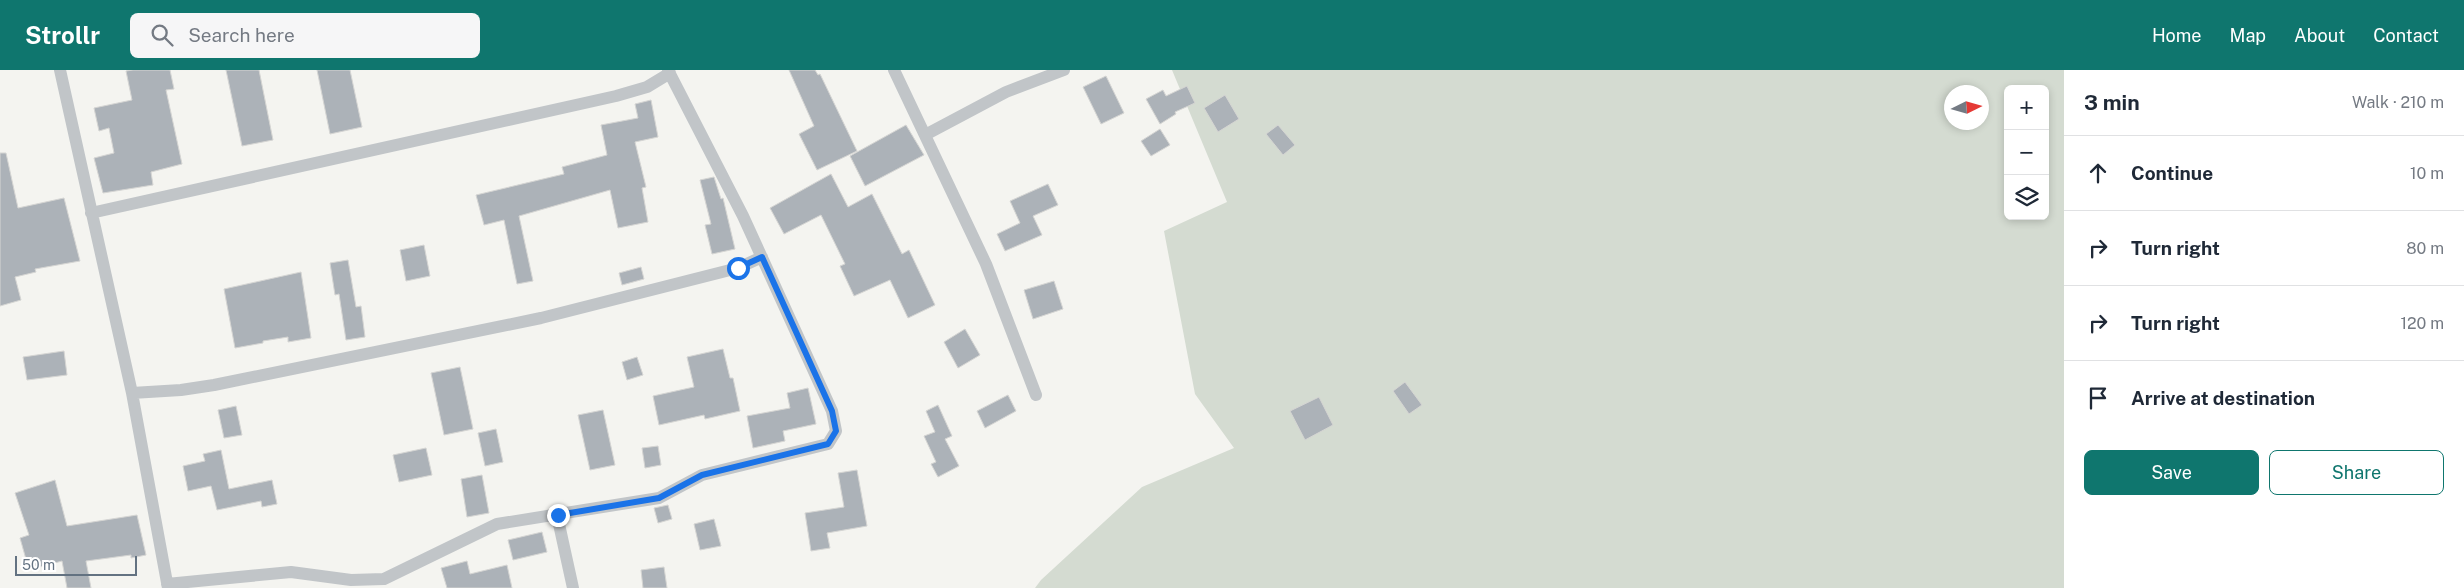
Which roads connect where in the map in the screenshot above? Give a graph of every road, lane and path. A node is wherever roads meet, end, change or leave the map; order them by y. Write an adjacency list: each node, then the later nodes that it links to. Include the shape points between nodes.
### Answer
1 (60, 70): 6 (street)
2 (894, 70): 5 (street)
3 (1064, 70): 5 (street, via 1006,92)
4 (669, 71): 6 (street, via 647,88 616,96); 7 (street)
5 (925, 135): 9 (street, via 986,264)
6 (91, 213): 8 (street)
7 (762, 257): 8 (street, via 738,268 504,326 214,385); 10 (street, via 832,411 836,431 828,444 702,475 659,498)
8 (132, 393): 12 (street)
9 (1036, 396)
10 (558, 515): 11 (street, via 497,524); 13 (street)
11 (386, 584): 12 (street, via 291,572)
12 (167, 586)
13 (573, 588)

